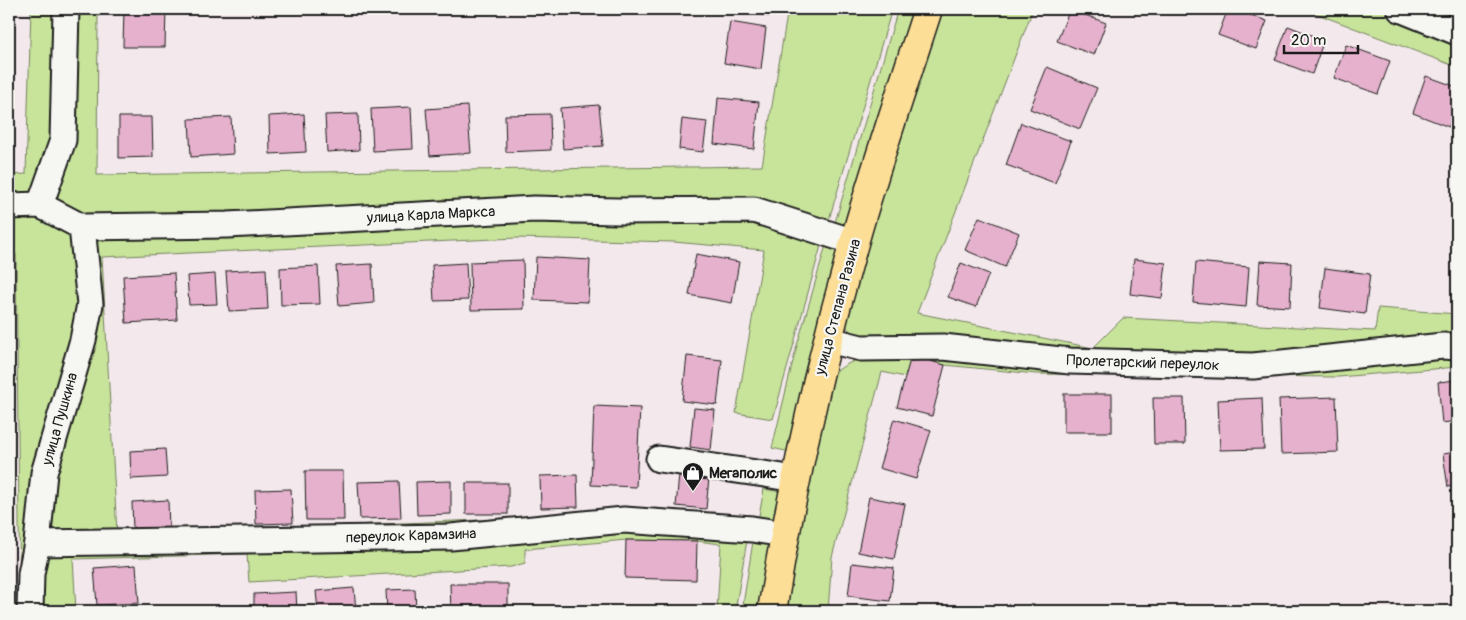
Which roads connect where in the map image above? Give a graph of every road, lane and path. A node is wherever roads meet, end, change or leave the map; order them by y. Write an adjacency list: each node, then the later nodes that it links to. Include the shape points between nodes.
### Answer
1 (66, 9): 6 (street, via 64,140)
2 (928, 9): 8 (main road, улица Степана Разина)
3 (1400, 9): 4 (street)
4 (1457, 32)
5 (9, 206): 6 (street, улица Карла Маркса)
6 (40, 206): 7 (street, улица Карла Маркса)
7 (82, 227): 8 (street, улица Карла Маркса, via 227,225 534,209 754,210); 14 (street, улица Пушкина, via 90,304 83,340 44,473)
8 (854, 242): 9 (main road, улица Степана Разина)
9 (828, 340): 10 (street, Пролетарский переулок, via 861,348 943,347 1070,361 1253,366); 12 (main road, улица Степана Разина)
10 (1457, 347)
11 (659, 459): 12 (street)
12 (795, 479): 13 (main road, улица Степана Разина)
13 (784, 534): 14 (street, переулок Карамзина, via 624,520 451,537); 16 (main road, улица Степана Разина)
14 (37, 543): 15 (street, улица Пушкина, via 31,574)
15 (30, 611)
16 (772, 611)

